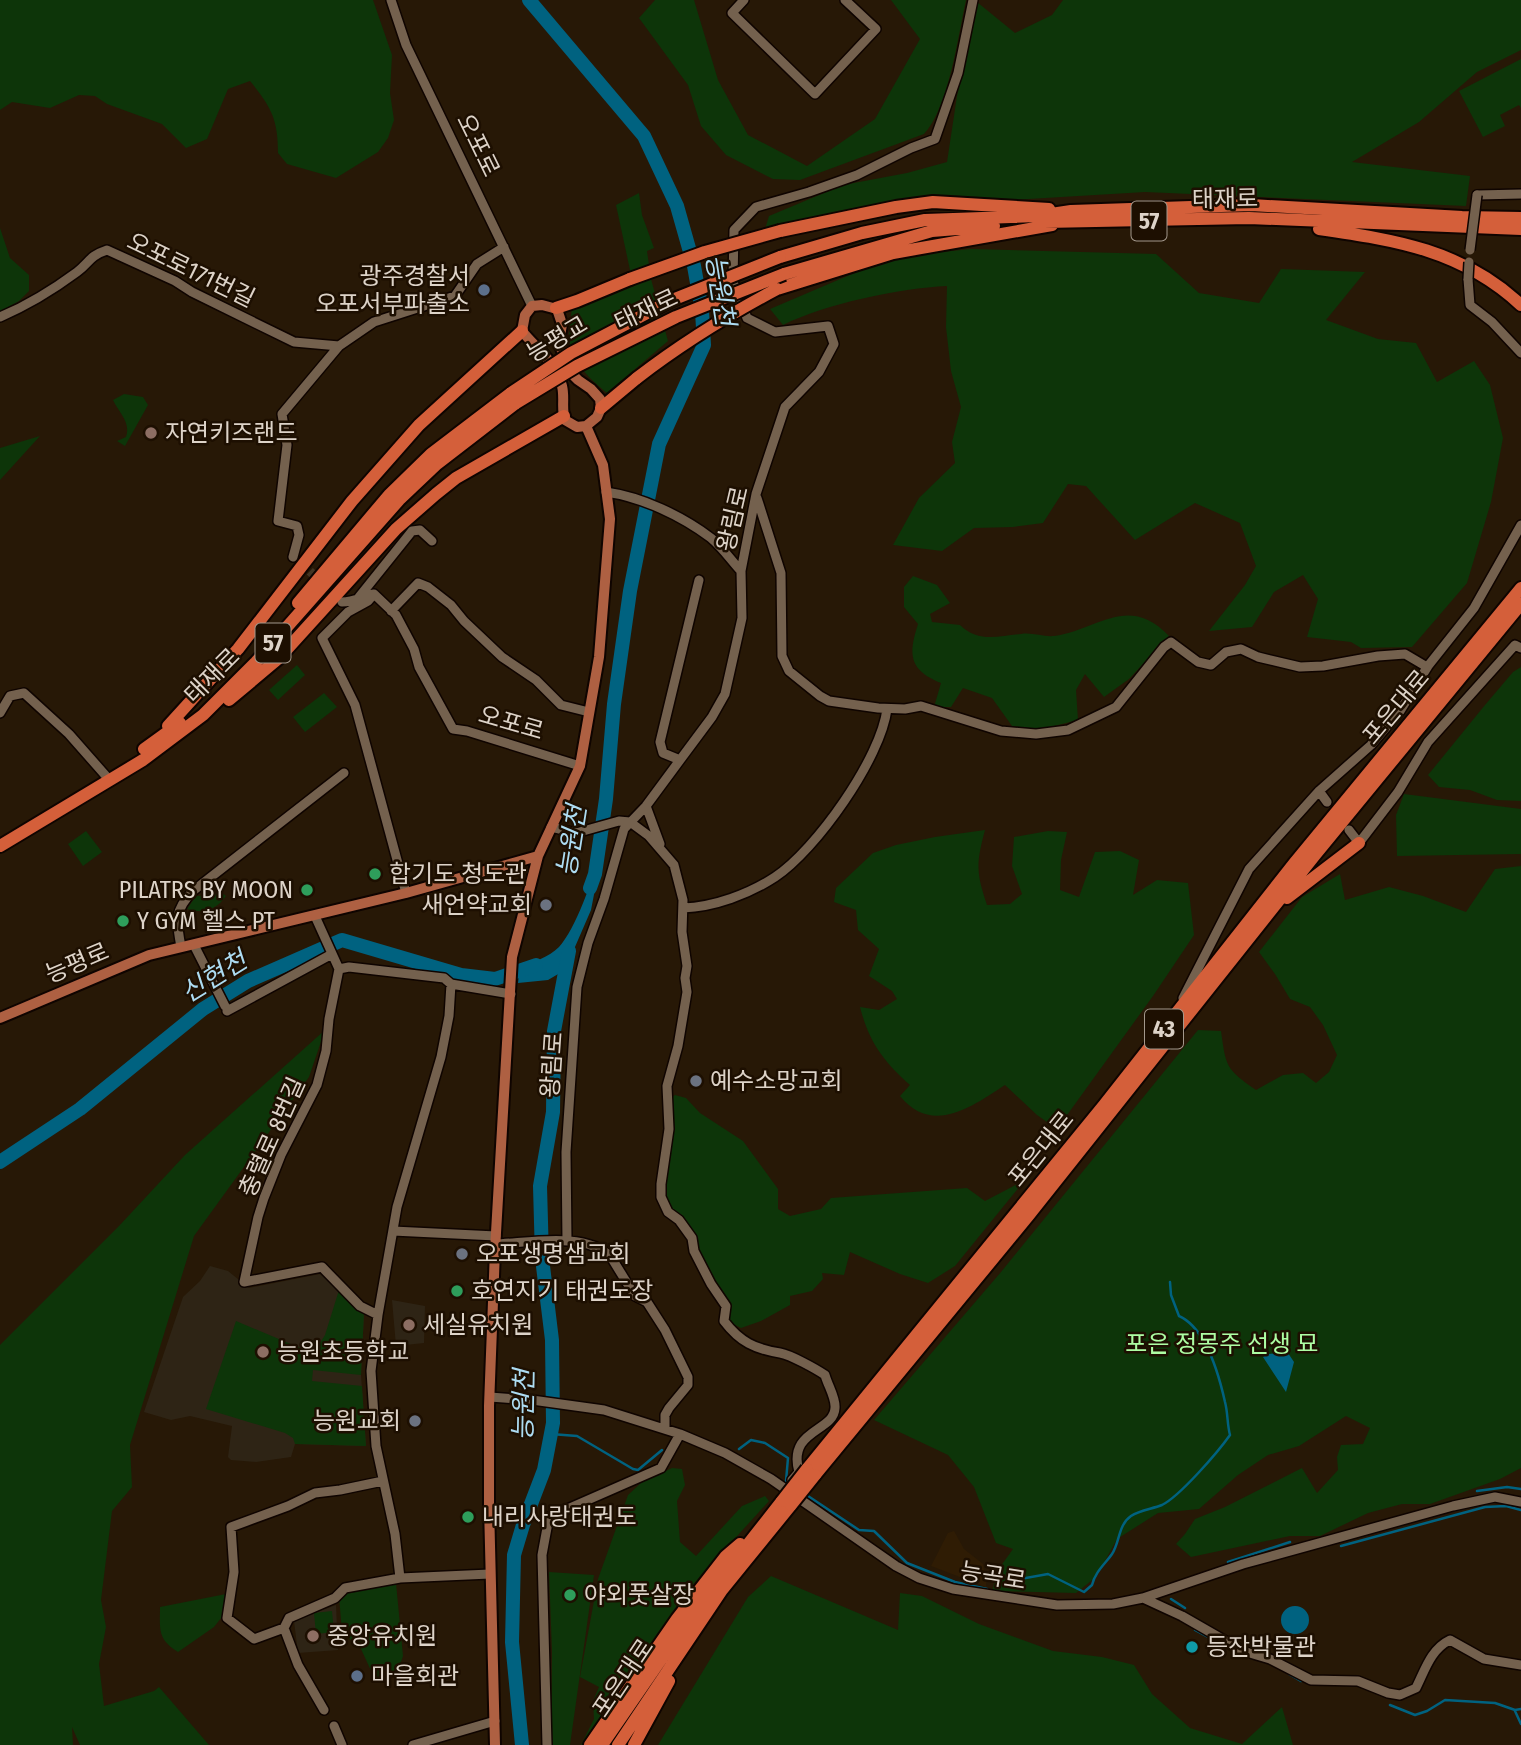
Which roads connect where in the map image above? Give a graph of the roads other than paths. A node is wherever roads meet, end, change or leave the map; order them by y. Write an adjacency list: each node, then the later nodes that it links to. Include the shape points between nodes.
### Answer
1 (391, 0): 12 (street, 오포로, via 406,45)
2 (744, 0): 3 (street, via 732,13 815,94 876,29)
3 (845, 0)
4 (972, 0): 26 (street, 왕림로, via 958,73 935,139 857,175 756,207 734,230 733,282 747,318 775,332 828,326 834,344 818,372 785,407)
5 (1521, 194): 20 (street, bridge, via 1477,195 1468,279 1470,305)
6 (1521, 212): 8 (highway)
7 (1073, 216): 8 (highway, 태재로 / 57, via 1251,205); 9 (highway, 태재로 / 57, via 1130,222); 13 (highway, 태재로 / 57, via 925,220); 16 (highway, bridge, via 933,202 896,207 780,231 705,253); 21 (highway, 태재로 / 57, bridge, via 932,231 784,274 676,317); 22 (highway, bridge, via 893,254 777,289 672,351)
8 (1462, 217): 10 (highway, 57)
9 (1249, 218): 11 (highway, 태재로 / 57); 14 (highway, via 1408,243 1464,265)
10 (1521, 218)
11 (1521, 229)
12 (504, 247): 15 (street, 오포로); 19 (street, via 477,264 455,296 374,322)
13 (780, 257): 21 (highway, 능평교 / 57, bridge, via 672,300 571,353)
14 (1521, 305)
15 (532, 306): 16 (main road); 18 (main road)
16 (556, 307): 22 (main road, via 562,324 559,343 570,372 600,399)
17 (0, 317): 19 (street, 오포로171번길, via 107,250 294,342)
18 (522, 331): 23 (main road, via 549,358 558,376); 45 (highway, via 419,425 352,501 238,649)
19 (340, 346): 29 (street, via 282,414 287,445 278,521 297,526)
20 (1521, 353)
21 (514, 398): 45 (highway, 태재로 / 57, via 431,454 389,495 253,657)
22 (601, 408): 24 (main road)
23 (564, 416): 24 (main road, via 577,426); 45 (highway, via 436,494 396,529 279,658 198,727 160,753)
24 (586, 426): 25 (main road, via 603,466)
25 (606, 492): 30 (street, via 628,495 684,521 713,540); 43 (main road, via 610,519 599,657)
26 (756, 495): 30 (street, 왕림로); 42 (street, via 780,573 782,656 789,671 830,701)
27 (1521, 525): 41 (street, via 1474,608)
28 (432, 541): 35 (street, via 420,530 412,531)
29 (293, 556)
30 (741, 571): 46 (street, 왕림로, via 743,618 725,694)
31 (1521, 579): 39 (highway)
32 (699, 580): 46 (street, via 660,742 663,753)
33 (1521, 588): 39 (highway, 포은대로 / 43)
34 (374, 594): 35 (street); 38 (street, 오포로); 61 (street, via 322,638 355,705)
35 (359, 597): 36 (street)
36 (342, 603)
37 (1521, 604): 64 (highway, 포은대로 / 43)
38 (391, 611): 43 (street, 오포로, via 418,583 428,587 561,705); 47 (street, 오포로, via 453,729)
39 (1481, 637): 72 (highway, 포은대로 / 43)
40 (1521, 648): 57 (street, via 1515,645 1428,742)
41 (1427, 667): 42 (street, via 1405,654 1300,667 1241,649 1226,652 1211,665 1171,642 1116,707 1068,730 1036,734 1001,731 921,706); 50 (street, via 1401,711)
42 (881, 709): 62 (street, via 884,729 862,775 805,851 776,877 746,892 713,904)
43 (589, 712): 47 (main road)
44 (0, 713): 49 (street, via 10,696 24,693)
45 (141, 756): 49 (highway, 태재로 / 57); 58 (highway, 태재로 / 57)
46 (680, 760): 52 (street, 왕림로)
47 (580, 766): 54 (main road)
48 (344, 774): 66 (street, via 181,903 176,921)
49 (106, 776): 56 (highway, 태재로 / 57)
50 (1319, 791): 51 (street); 72 (street, via 1249,869)
51 (1328, 802)
52 (646, 806): 53 (street, 왕림로); 59 (street)
53 (630, 822): 54 (street, via 579,832); 59 (street); 75 (street, 왕림로, via 624,829 577,987)
54 (551, 827): 60 (main road)
55 (1349, 830): 57 (street)
56 (0, 839)
57 (1359, 843): 64 (highway)
58 (0, 846)
59 (662, 849): 62 (street, via 679,879)
60 (538, 856): 61 (main road, 능평로); 70 (main road, via 512,957)
61 (406, 893): 63 (main road, 능평로)
62 (683, 908): 82 (street, via 687,992 667,1086 670,1129 661,1197 692,1238 694,1251 726,1306 724,1321 729,1328 757,1348 781,1353 825,1375 835,1412 799,1446 799,1472)
63 (316, 916): 65 (main road, 능평로); 67 (street)
64 (1259, 925): 80 (highway, 포은대로 / 43, via 1029,1215)
65 (194, 945): 66 (main road, 능평로); 67 (street, via 226,1009)
66 (181, 947): 71 (main road, 능평로, via 149,955)
67 (331, 953): 68 (street)
68 (339, 969): 69 (street, via 444,978); 76 (street, 충렬로 8번길, via 317,1085 264,1198 244,1282 322,1267 360,1306)
69 (451, 984): 70 (street); 73 (street, via 441,1057)
70 (511, 994): 74 (main road)
71 (0, 1018)
72 (1167, 1025): 80 (highway, 포은대로 / 43)
73 (393, 1231): 74 (street); 76 (street)
74 (499, 1241): 75 (street); 77 (main road)
75 (565, 1241): 78 (street, via 580,1241 606,1252 665,1330 688,1385 665,1415)
76 (378, 1315): 81 (street, via 371,1387)
77 (489, 1397): 78 (street, 능곡로, via 604,1410); 86 (main road)
78 (665, 1429): 79 (street, 능곡로)
79 (680, 1434): 82 (street, 능곡로, via 771,1479); 97 (street, via 661,1468 549,1517 542,1555)
80 (811, 1472): 82 (highway, 43, bridge)
81 (383, 1480): 87 (street); 89 (street, via 314,1493 232,1527 234,1572 227,1618 254,1639)
82 (786, 1498): 84 (highway, 포은대로 / 43); 85 (highway, 포은대로 / 43); 88 (street, 능곡로, via 896,1566 934,1584 1057,1605 1113,1604)
83 (1521, 1502): 88 (street, 능곡로, via 1495,1497 1452,1506 1256,1560)
84 (771, 1514): 98 (highway, via 718,1567); 99 (highway, 포은대로 / 43, via 686,1623)
85 (765, 1538): 100 (highway, 포은대로 / 43, via 722,1590); 101 (highway, via 685,1654)
86 (491, 1574): 87 (street); 92 (main road)
87 (400, 1578): 89 (street, via 345,1588 335,1598 289,1618)
88 (1143, 1598): 90 (street, via 1243,1651 1311,1680 1358,1681 1400,1695 1416,1688 1428,1662 1450,1640 1484,1659)
89 (284, 1628): 91 (street, via 298,1665)
90 (1521, 1665)
91 (324, 1710)
92 (495, 1721): 95 (street); 96 (main road)
93 (334, 1726): 94 (street)
94 (342, 1745)
95 (413, 1745)
96 (495, 1745)
97 (547, 1745)
98 (590, 1745)
99 (602, 1745)
100 (618, 1745)
101 (634, 1745)

